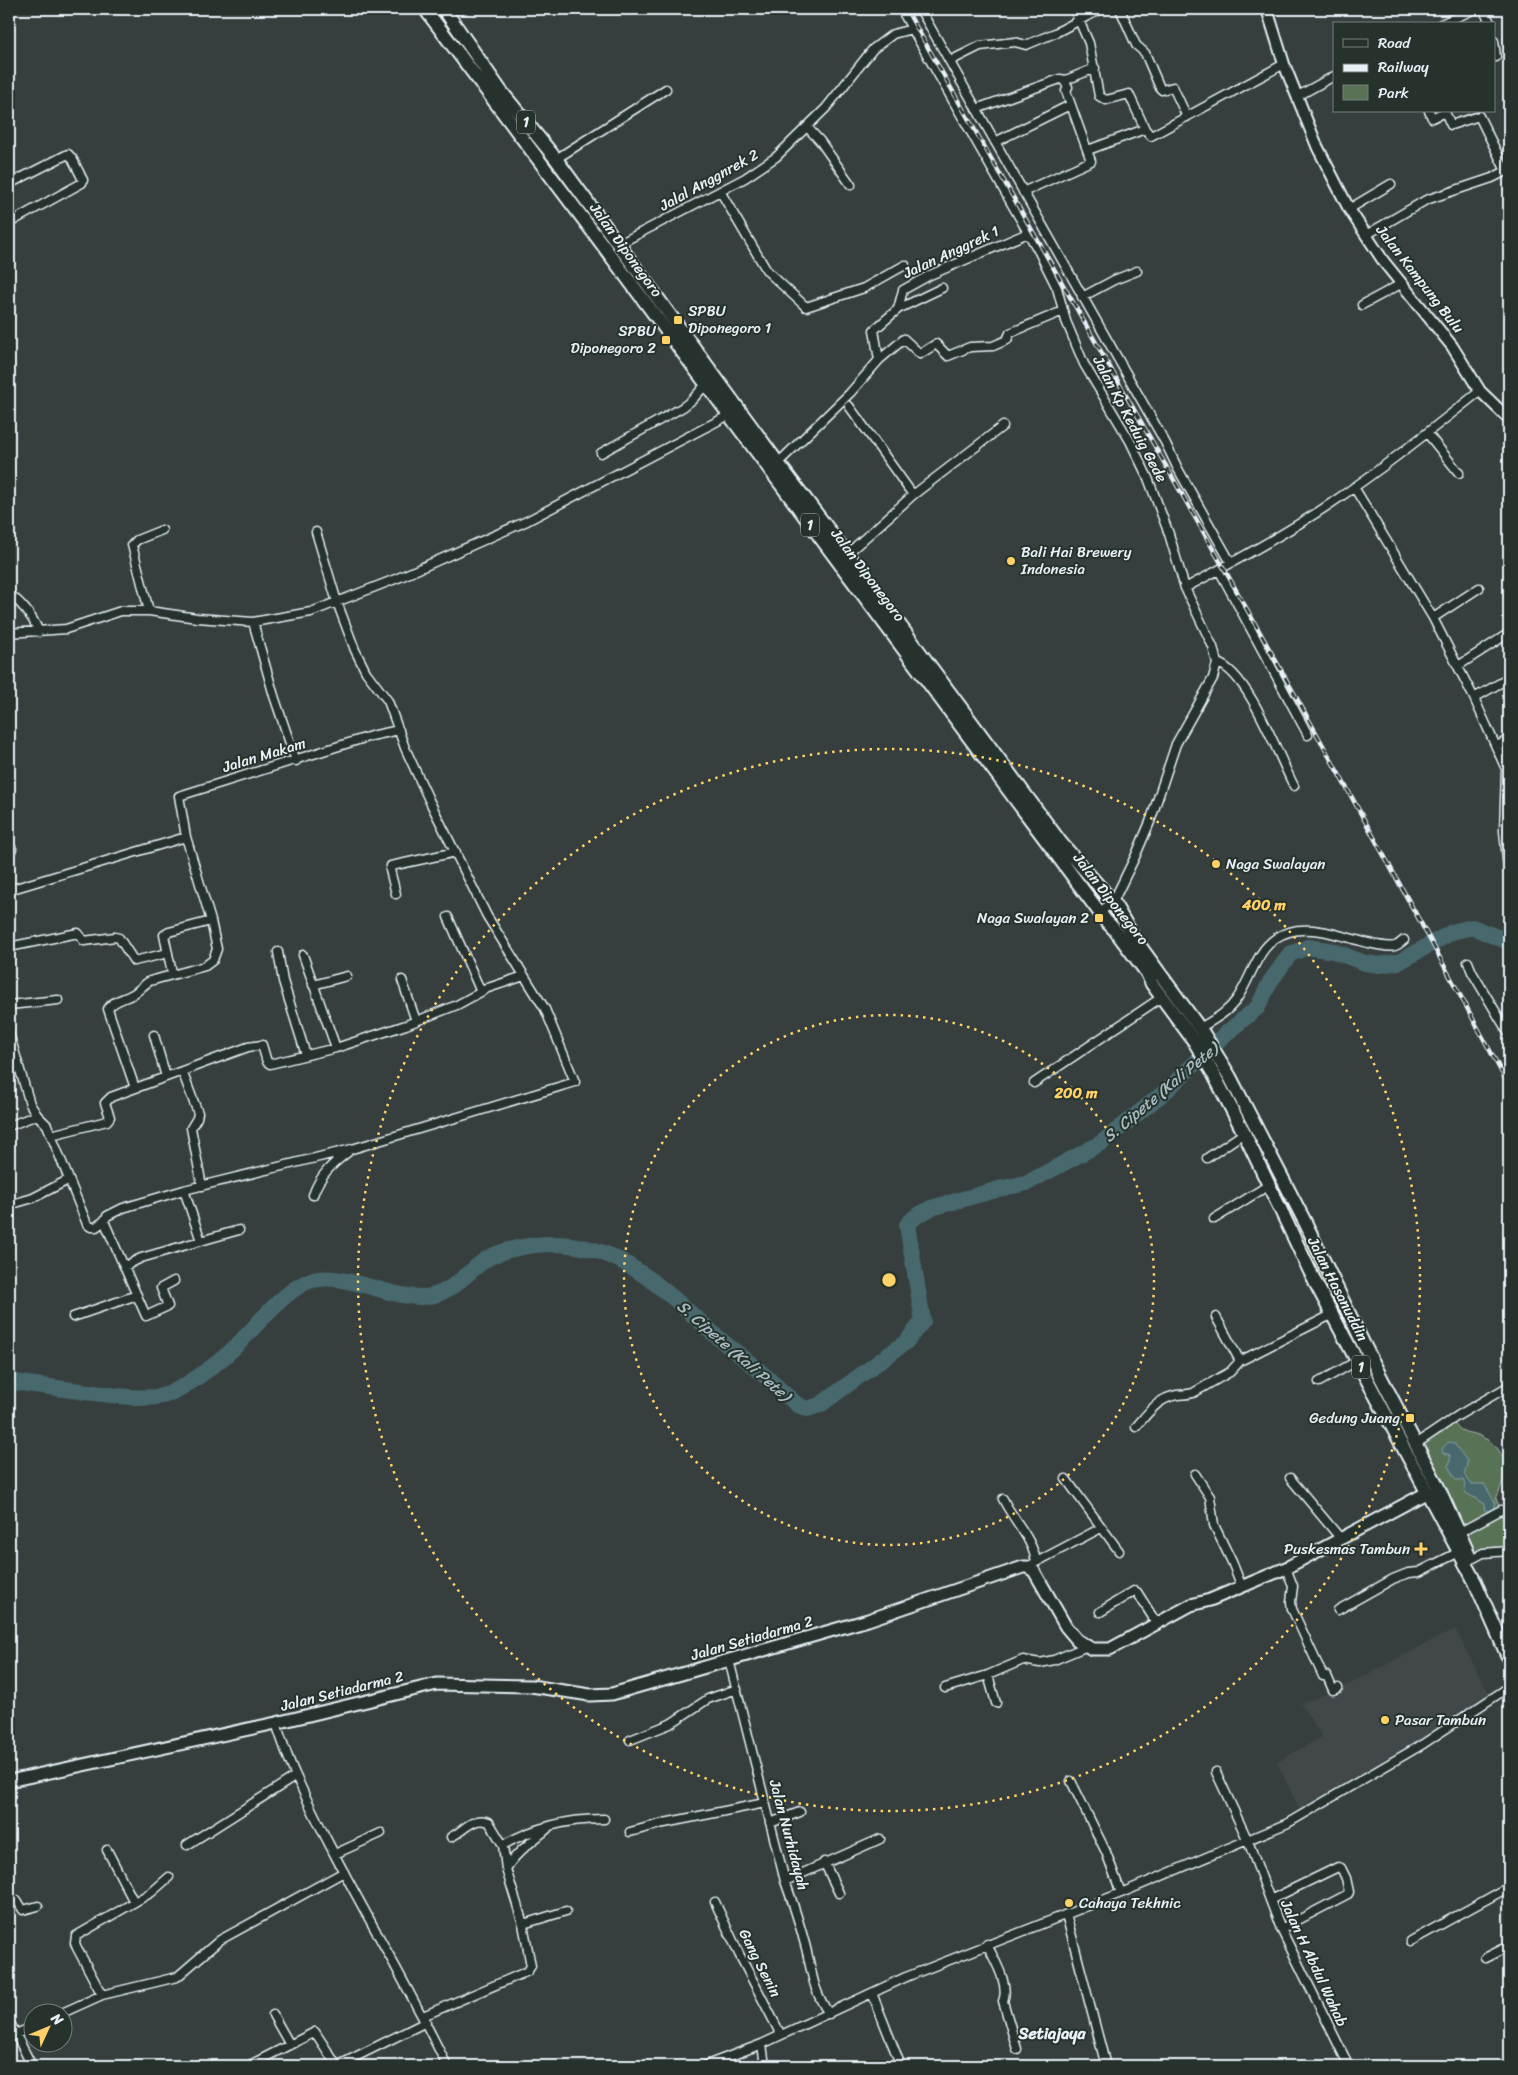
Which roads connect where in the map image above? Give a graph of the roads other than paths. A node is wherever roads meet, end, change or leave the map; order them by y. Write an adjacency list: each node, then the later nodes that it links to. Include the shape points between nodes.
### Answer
1 (425, 9): 52 (highway, Jalan Diponegoro / 1)
2 (444, 9): 32 (highway, Jalan Diponegoro / 1, via 500,90)
3 (901, 9): 14 (street, Jalan Kp Keduig Gede)
4 (920, 9): 15 (street)
5 (1074, 9): 11 (street)
6 (1101, 9): 11 (street)
7 (1120, 9): 27 (street, via 1160,88 1173,87)
8 (1267, 9): 16 (street, Jalan Kampung Bulu)
9 (1475, 9): 12 (street)
10 (1484, 9): 13 (street)
11 (1080, 20): 15 (street, via 1026,45 1015,42 980,46); 17 (street, via 1090,43)
12 (1446, 22)
13 (1490, 22)
14 (912, 28): 28 (street, Jalal Anggnrek 2, via 893,34 873,49); 40 (street, Jalan Kp Keduig Gede)
15 (950, 61): 23 (street)
16 (1284, 64): 21 (street, Jalan Kampung Bulu); 27 (street)
17 (1095, 68): 19 (street); 29 (street, via 1099,96 1106,100 1129,94)
18 (1333, 77): 21 (street)
19 (1064, 81): 22 (street); 23 (street, via 1060,79)
20 (666, 88): 32 (street)
21 (1298, 96): 38 (street, Jalan Kampung Bulu, via 1317,146)
22 (1070, 105): 30 (street); 31 (street)
23 (976, 108): 30 (street)
24 (1429, 112): 26 (street, via 1432,118)
25 (1445, 112): 41 (street, via 1451,125 1479,116 1506,171 1426,200)
26 (1445, 112)
27 (1187, 117): 29 (street, via 1151,136)
28 (807, 127): 35 (street); 36 (street, Jalal Anggnrek 2, via 776,157)
29 (1145, 129): 31 (street)
30 (995, 142): 37 (street)
31 (1088, 150): 37 (street, via 1090,162)
32 (556, 159): 42 (highway, Jalan Diponegoro / 1)
33 (9, 184): 39 (street, via 68,154 83,180)
34 (1391, 184): 38 (street)
35 (851, 185)
36 (720, 191): 42 (street, Jalal Anggnrek 2); 43 (street, via 767,271 806,307 864,288)
37 (1023, 192): 47 (street)
38 (1349, 209): 41 (street, Jalan Kampung Bulu)
39 (9, 223)
40 (1028, 233): 49 (street, Jalan Anggrek 1, via 906,288); 50 (street, Jalan Kp Keduig Gede, via 1057,288)
41 (1366, 235): 45 (street, Jalan Kampung Bulu)
42 (619, 244): 52 (highway, Jalan Diponegoro / 1)
43 (905, 265)
44 (1137, 271): 47 (street)
45 (1401, 284): 48 (street); 53 (street, Jalan Kampung Bulu, via 1452,346)
46 (942, 288): 49 (street)
47 (1082, 297): 67 (street)
48 (1362, 305)
49 (898, 309): 51 (street, Jalan Anggrek 1, via 874,330)
50 (1063, 311): 51 (street, via 1010,334 1007,340 993,346 970,347 948,356 936,344 920,354 904,338); 69 (street, Jalan Kp Keduig Gede, via 1084,364 1148,478)
51 (879, 360): 60 (street)
52 (710, 380): 55 (highway, Jalan Diponegoro / 1); 59 (street, via 683,408)
53 (1480, 391): 56 (street, Jalan Kampung Bulu); 58 (street)
54 (849, 406): 63 (street)
55 (734, 413): 60 (highway, Jalan Diponegoro / 1); 72 (street, via 527,521); 95 (highway, Jalan Diponegoro / 1)
56 (1509, 420)
57 (1003, 426): 63 (street)
58 (1427, 432): 61 (street); 62 (street)
59 (601, 453)
60 (778, 463): 66 (highway, Jalan Diponegoro / 1)
61 (1459, 473)
62 (1354, 487): 67 (street); 74 (street)
63 (913, 495): 66 (street)
64 (162, 530): 73 (street, via 132,545)
65 (316, 532): 72 (street)
66 (847, 554): 94 (highway, Jalan Diponegoro / 1, via 1061,843)
67 (1231, 563): 68 (street)
68 (1219, 570): 69 (street); 84 (street)
69 (1185, 588): 79 (street, Jalan Kp Keduig Gede, via 1213,647)
70 (1479, 588): 74 (street)
71 (9, 594): 76 (street, via 22,604)
72 (337, 602): 75 (street, via 311,612); 83 (street, via 355,650 366,672 388,701)
73 (149, 611): 75 (street); 76 (street, via 121,611 66,629)
74 (1434, 618): 80 (street)
75 (253, 622): 87 (street)
76 (39, 632): 77 (street)
77 (9, 633)
78 (1508, 635): 80 (street)
79 (1217, 663): 88 (street, via 1228,668 1268,727); 94 (street, via 1213,678 1176,744 1150,822)
80 (1458, 666): 82 (street)
81 (1509, 678): 82 (street)
82 (1474, 698): 86 (street)
83 (399, 730): 87 (street, Jalan Makam, via 370,736); 90 (street)
84 (1308, 735)
85 (1509, 739): 86 (street)
86 (1496, 746): 91 (street, via 1506,768 1504,831)
87 (296, 761): 89 (street, Jalan Makam, via 180,795 178,799)
88 (1294, 786)
89 (186, 837): 92 (street); 97 (street, Jalan Makam)
90 (456, 852): 93 (street, via 392,866 390,870); 106 (street, via 487,916)
91 (1509, 878)
92 (9, 890)
93 (396, 894)
94 (1113, 902): 95 (street); 110 (highway, Jalan Diponegoro / 1)
95 (1100, 912): 110 (highway, Jalan Diponegoro / 1)
96 (448, 917): 109 (street)
97 (211, 921): 100 (street, via 166,933); 104 (street, Jalan Makam, via 217,949 213,960 205,966)
98 (1404, 940): 115 (street, via 1392,946 1307,930 1282,934 1263,952 1230,1008)
99 (9, 946): 100 (street, via 78,933 84,941 119,938 134,961)
100 (168, 952): 104 (street)
101 (278, 952): 120 (street, via 283,981)
102 (303, 955): 108 (street)
103 (1468, 962): 116 (street)
104 (172, 974): 125 (street, via 143,985 108,1009)
105 (347, 976): 108 (street)
106 (524, 976): 109 (street); 130 (street, via 551,1021 575,1082)
107 (402, 980): 113 (street)
108 (313, 985): 119 (street)
109 (480, 992): 113 (street)
110 (1167, 992): 115 (highway, Jalan Diponegoro / 1); 124 (street)
111 (58, 1000): 112 (street)
112 (9, 1006)
113 (416, 1021): 119 (street)
114 (9, 1032): 118 (street)
115 (1199, 1034): 122 (highway, Jalan Hasanuddin / 1)
116 (1509, 1034)
117 (154, 1035): 123 (street)
118 (10, 1048): 126 (street)
119 (336, 1048): 120 (street)
120 (306, 1055): 121 (street, via 270,1064 264,1047 259,1044)
121 (182, 1071): 123 (street); 133 (street, via 198,1113 191,1128)
122 (1222, 1076): 128 (highway, Jalan Hasanuddin / 1); 153 (highway, Jalan Hasanuddin / 1, via 1305,1222)
123 (166, 1077): 125 (street)
124 (1034, 1083)
125 (135, 1088): 129 (street, via 108,1099 105,1103 110,1117 107,1121)
126 (37, 1115): 127 (street); 129 (street, via 48,1126)
127 (9, 1126)
128 (1244, 1132): 131 (street); 134 (highway, Jalan Hasanuddin / 1)
129 (51, 1135): 132 (street)
130 (352, 1149): 133 (street); 136 (street, via 329,1166)
131 (1207, 1158)
132 (68, 1180): 137 (street, via 33,1198); 139 (street, via 87,1224 96,1227)
133 (202, 1186): 135 (street)
134 (1269, 1186): 138 (street); 145 (highway, Jalan Hasanuddin / 1)
135 (184, 1190): 139 (street, via 123,1208 106,1216); 141 (street)
136 (314, 1195)
137 (9, 1205)
138 (1214, 1219)
139 (104, 1221): 142 (street)
140 (240, 1230): 141 (street)
141 (201, 1241): 142 (street, via 141,1258)
142 (125, 1266): 144 (street)
143 (174, 1281): 144 (street, via 161,1288 168,1306 147,1317)
144 (137, 1295): 147 (street)
145 (1333, 1314): 148 (street); 149 (highway, Jalan Hasanuddin / 1)
146 (1216, 1317): 148 (street)
147 (73, 1318)
148 (1240, 1361): 152 (street, via 1230,1372 1193,1393 1160,1401)
149 (1357, 1361): 150 (street); 157 (highway, Jalan Hasanuddin / 1)
150 (1319, 1382)
151 (1509, 1386): 153 (street)
152 (1136, 1427)
153 (1416, 1444): 161 (highway, Jalan Hasanuddin / 1)
154 (1195, 1474): 169 (street, via 1210,1497 1214,1525)
155 (1290, 1478): 162 (street)
156 (1066, 1479): 160 (street)
157 (1428, 1492): 162 (main road); 165 (highway, Jalan Hasanuddin / 1)
158 (1003, 1499): 167 (street, via 1032,1546)
159 (1501, 1510): 161 (street)
160 (1101, 1528): 163 (street); 167 (street)
161 (1460, 1532): 166 (highway, Jalan Hasanuddin / 1)
162 (1341, 1539): 168 (main road)
163 (1119, 1551)
164 (1509, 1551): 166 (street, via 1483,1553)
165 (1459, 1552): 170 (street, via 1419,1572 1393,1578); 175 (highway, Jalan Hasanuddin / 1)
166 (1470, 1560): 173 (highway, Jalan Hasanuddin / 1)
167 (1032, 1565): 174 (main road, via 1066,1627); 176 (main road, Jalan Setiadarma 2, via 868,1620)
168 (1286, 1568): 169 (main road); 180 (street, via 1293,1586 1292,1609 1323,1676 1327,1676 1333,1690)
169 (1242, 1588): 172 (main road, via 1191,1606)
170 (1338, 1610)
171 (1100, 1612): 172 (street, via 1134,1591)
172 (1157, 1624): 174 (main road, via 1110,1649)
173 (1509, 1641)
174 (1085, 1646): 177 (street, via 1054,1660 1040,1664 1023,1660)
175 (1509, 1659)
176 (729, 1660): 181 (street, Jalan Nurhidayah); 183 (main road, Jalan Setiadarma 2, via 604,1696 531,1686 437,1684)
177 (988, 1675): 179 (street); 182 (street)
178 (1509, 1687): 198 (street, via 1337,1796)
179 (945, 1688)
180 (1338, 1688)
181 (737, 1689): 184 (street, via 708,1699 670,1724); 189 (street, Jalan Nurhidayah)
182 (996, 1703)
183 (276, 1723): 186 (street); 187 (main road, Jalan Setiadarma 2)
184 (630, 1740)
185 (1216, 1772): 198 (street, Jalan H Abdul Wahab)
186 (296, 1776): 199 (street); 202 (street)
187 (9, 1781)
188 (1071, 1781): 210 (street, via 1106,1852)
189 (765, 1803): 192 (street, Jalan Nurhidayah); 194 (street)
190 (800, 1812): 192 (street)
191 (604, 1819): 193 (street, via 575,1820)
192 (770, 1823): 207 (street, Jalan Nurhidayah)
193 (550, 1827): 200 (street, via 522,1835); 204 (street, via 519,1852)
194 (630, 1832)
195 (381, 1833): 202 (street)
196 (451, 1837): 200 (street, via 468,1824 483,1820 489,1822)
197 (880, 1839): 203 (street)
198 (1248, 1840): 210 (street); 211 (street, Jalan H Abdul Wahab)
199 (187, 1845)
200 (503, 1845): 204 (street)
201 (107, 1850): 213 (street)
202 (335, 1854): 205 (street)
203 (824, 1862): 207 (street); 209 (street)
204 (506, 1869): 218 (street)
205 (344, 1872): 225 (street, via 232,1932 177,1977); 229 (street)
206 (170, 1877): 213 (street)
207 (785, 1881): 227 (street, Jalan Nurhidayah, via 798,1916 813,1984)
208 (1509, 1887): 220 (street)
209 (839, 1893)
210 (1121, 1893): 217 (street)
211 (1270, 1900): 219 (street, Jalan H Abdul Wahab); 219 (street, via 1338,1867 1346,1878 1348,1894)
212 (9, 1902): 215 (street, via 17,1900 23,1910)
213 (134, 1902): 225 (street, via 76,1936 77,1948)
214 (715, 1902): 233 (street, Gang Senin)
215 (38, 1906)
216 (566, 1911): 218 (street)
217 (1066, 1914): 221 (street); 243 (street)
218 (523, 1924): 229 (street, via 532,1961 528,1971)
219 (1280, 1929): 244 (street, Jalan H Abdul Wahab)
220 (1411, 1941)
221 (987, 1944): 224 (street); 236 (street, via 1004,1983 1006,1995 1003,2001)
222 (1509, 1946): 223 (street)
223 (1485, 1958)
224 (872, 1993): 227 (street); 242 (street)
225 (102, 1995): 226 (street)
226 (72, 2008)
227 (829, 2014): 233 (street)
228 (273, 2015): 235 (street)
229 (425, 2019): 235 (street, via 337,2066 315,2032); 239 (street)
230 (9, 2021): 232 (street)
231 (22, 2031): 232 (street)
232 (16, 2034): 237 (street)
233 (781, 2035): 234 (street)
234 (762, 2044): 240 (street); 241 (street)
235 (290, 2045): 238 (street)
236 (1017, 2049)
237 (32, 2066)
238 (248, 2066)
239 (447, 2066)
240 (704, 2066)
241 (765, 2066)
242 (901, 2066)
243 (1106, 2066)
244 (1349, 2066)

